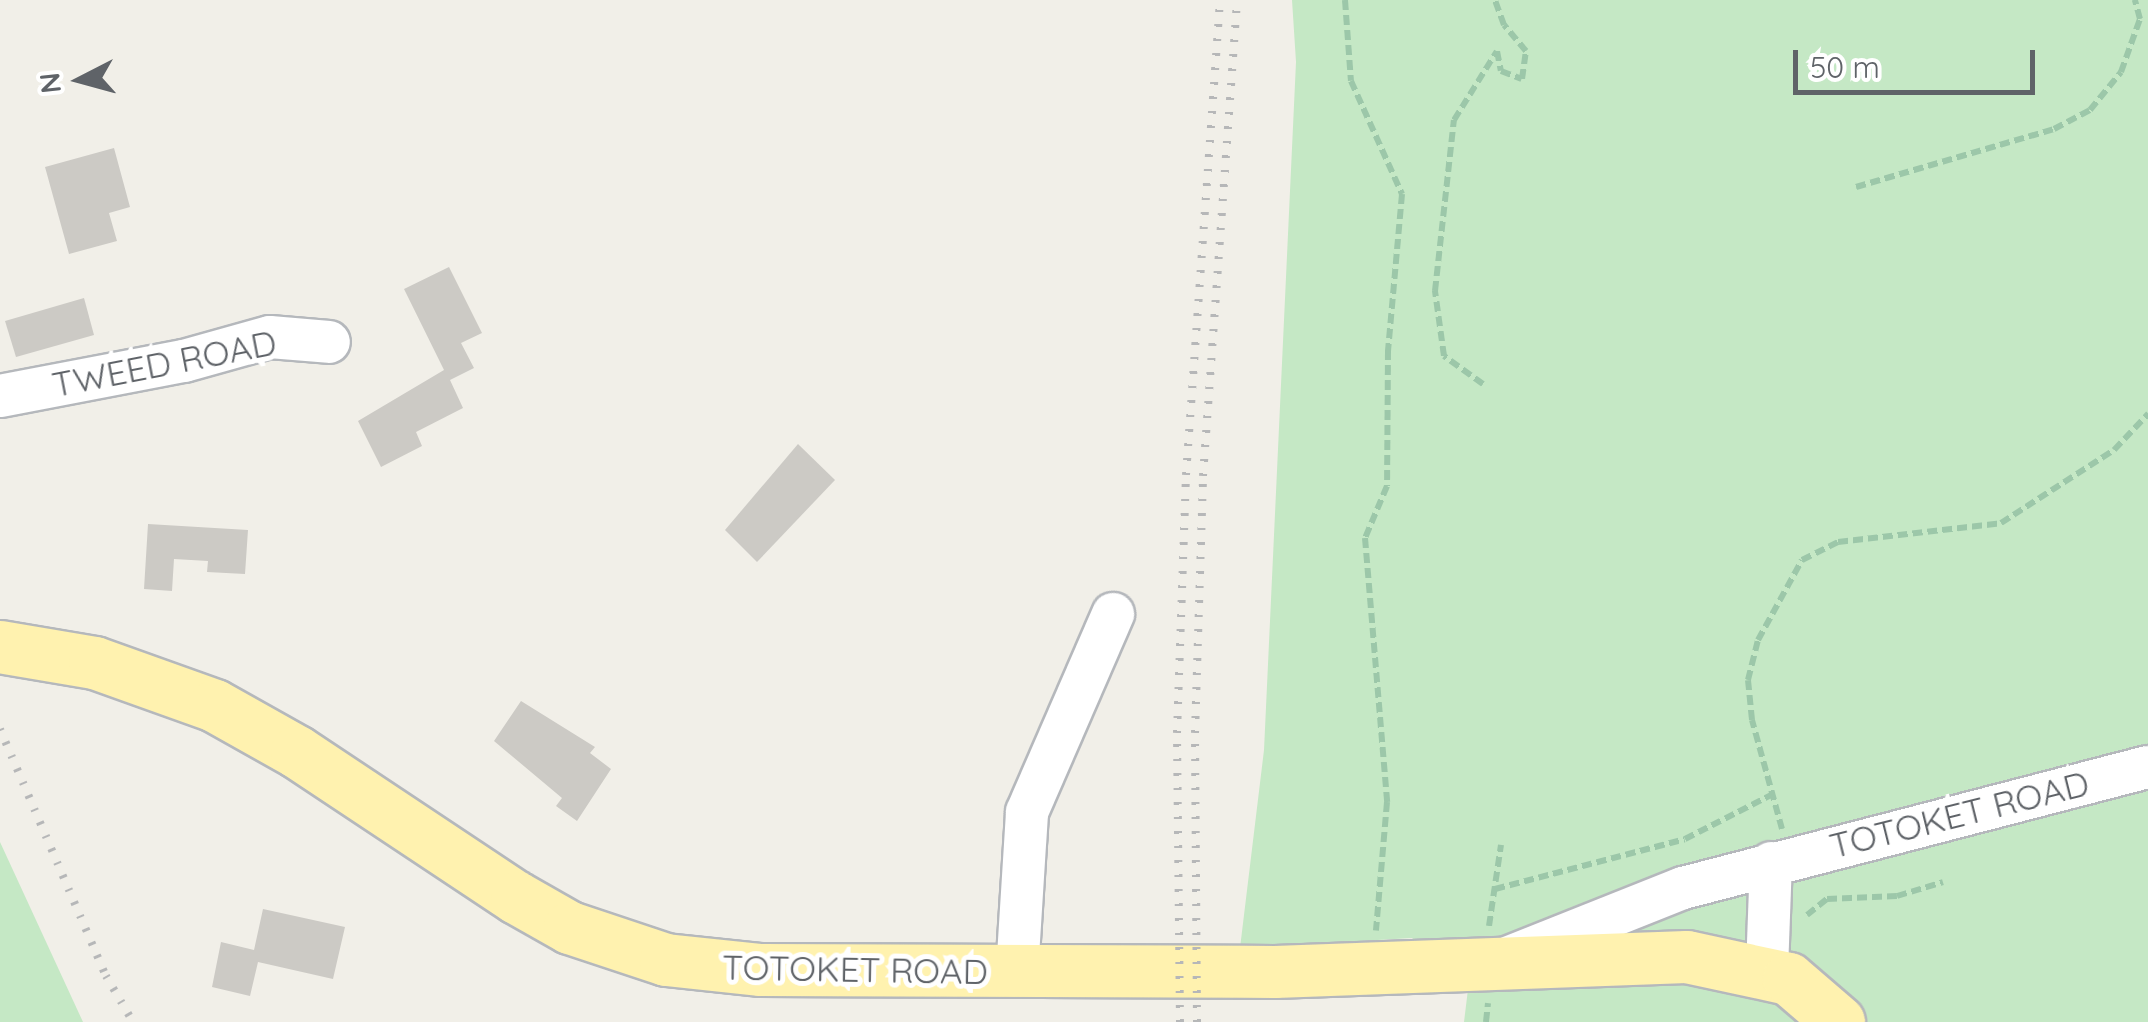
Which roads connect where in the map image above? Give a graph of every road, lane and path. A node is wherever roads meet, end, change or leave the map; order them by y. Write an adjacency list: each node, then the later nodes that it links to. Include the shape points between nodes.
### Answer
1 (1345, 0): 17 (path, via 1351,81 1395,167 1403,224 1388,350 1387,486 1364,538 1365,587 1378,632 1374,688 1386,737 1388,802)
2 (1495, 0): 6 (path, via 1504,26 1526,51 1522,79 1502,72 1497,52 1454,120 1435,292 1444,356)
3 (2135, 0): 4 (path, via 2140,19 2121,72 2090,110 2054,129)
4 (1856, 187)
5 (328, 342): 7 (street, TWEED ROAD, via 270,337 184,361)
6 (1483, 384)
7 (0, 396)
8 (2148, 414): 12 (path, via 2114,450 2001,523 1838,542 1802,560 1758,640 1748,680)
9 (1114, 614): 18 (street, via 1027,812)
10 (1, 646): 18 (main road, TOTOKET ROAD, via 95,664 215,706 298,752 516,898 624,950 721,968)
11 (2148, 767): 13 (street, TOTOKET ROAD)
12 (1772, 795): 13 (path); 15 (path, via 1685,840)
13 (1778, 851): 16 (street, TOTOKET ROAD); 19 (street)
14 (1943, 882): 19 (path, via 1897,896 1827,899 1806,916)
15 (1495, 889)
16 (1502, 960): 17 (main road, TOTOKET ROAD); 19 (main road, via 1687,956)
17 (1375, 968): 18 (main road, TOTOKET ROAD)
18 (1017, 972)
19 (1782, 977): 20 (main road)
20 (1840, 1022)

